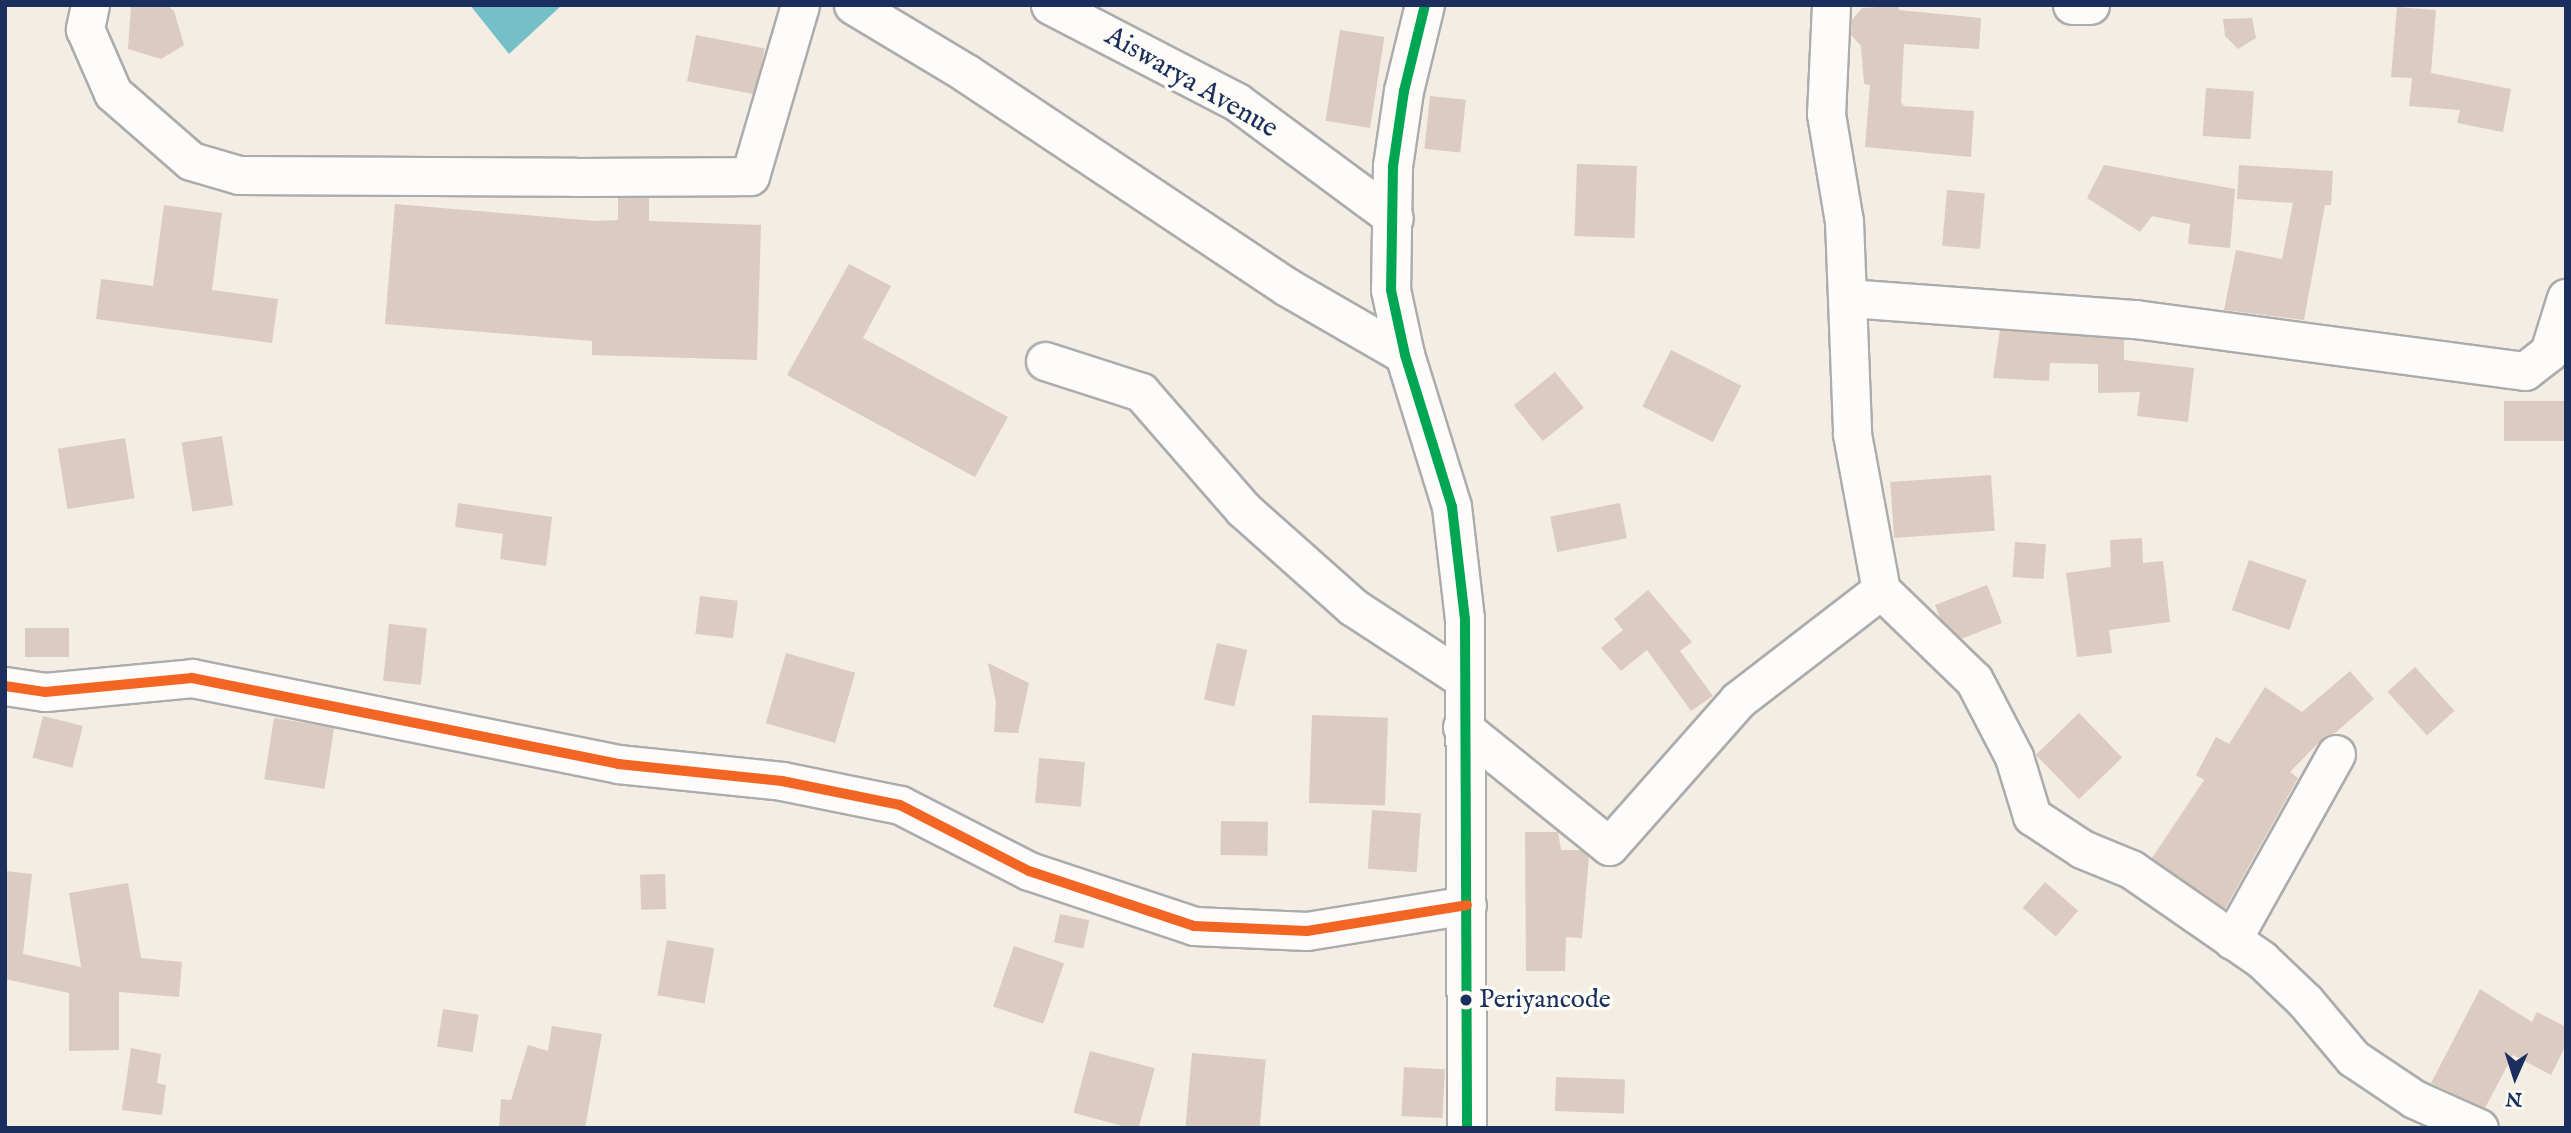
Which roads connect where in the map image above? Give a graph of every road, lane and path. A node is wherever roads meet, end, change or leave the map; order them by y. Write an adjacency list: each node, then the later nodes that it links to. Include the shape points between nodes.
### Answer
1 (90, 5): 2 (street, via 85,29 113,93 191,161 239,175 575,177 750,176)
2 (800, 5)
3 (853, 5): 12 (street, via 965,73 1287,286)
4 (1050, 5): 9 (street, Aiswarya Avenue, via 1237,102)
5 (1425, 5): 9 (main road, via 1404,91 1393,166)
6 (1831, 5): 10 (street, via 1826,114 1844,221)
7 (2072, 5): 8 (street)
8 (2090, 5)
9 (1394, 218): 12 (main road, via 1391,290)
10 (1848, 298): 11 (street, via 2135,319 2525,371 2549,352); 14 (street, via 1852,434)
11 (2566, 298)
12 (1405, 355): 15 (main road, via 1452,507 1465,619)
13 (1045, 361): 15 (street, via 1141,392 1243,509 1353,607)
14 (1881, 590): 17 (street, via 1738,700 1609,846); 20 (street, via 1973,680 2014,757 2032,816 2082,849 2131,870)
15 (1463, 679): 17 (main road)
16 (5, 687): 19 (street, via 44,692 192,678 618,764 808,786 900,805 1029,871 1194,926 1307,930)
17 (1462, 727): 19 (main road)
18 (2336, 754): 20 (street)
19 (1467, 905): 21 (main road)
20 (2232, 940): 22 (street, via 2261,959 2305,1001 2354,1058 2413,1099)
21 (1467, 1128)
22 (2479, 1128)

